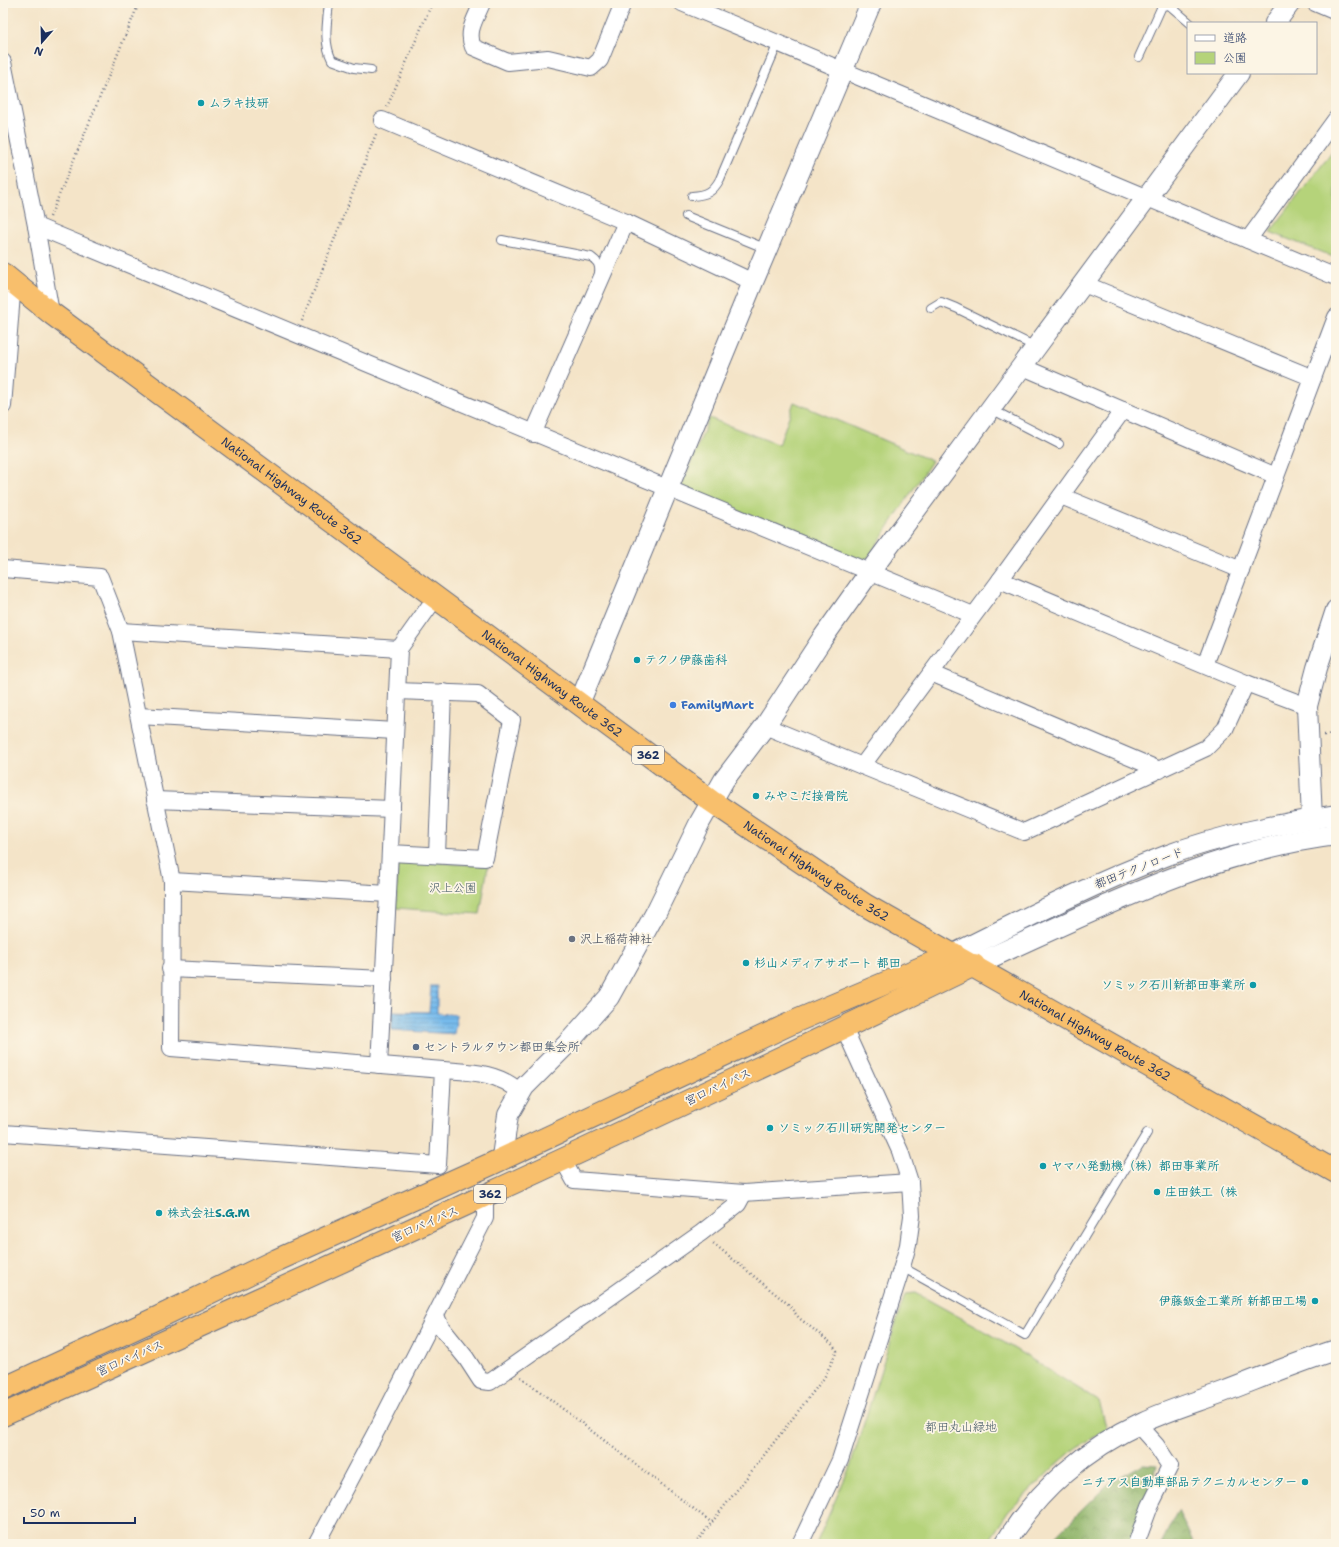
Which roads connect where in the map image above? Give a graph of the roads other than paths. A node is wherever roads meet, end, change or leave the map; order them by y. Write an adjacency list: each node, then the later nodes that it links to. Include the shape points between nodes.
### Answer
1 (328, 3): 15 (lane, via 326,34 328,52 332,60 354,68)
2 (482, 3): 3 (street, via 470,32 472,43 477,49 508,62 548,58 591,68 600,60)
3 (623, 3)
4 (682, 3): 12 (street)
5 (871, 3): 16 (street)
6 (1290, 3): 11 (street)
7 (1315, 3): 9 (street)
8 (1168, 4): 10 (lane); 13 (lane, via 1158,11)
9 (1336, 12)
10 (1189, 22)
11 (1276, 22)
12 (778, 43): 16 (street); 20 (lane, via 714,190 706,195)
13 (1139, 57)
14 (3, 62): 24 (street)
15 (371, 70)
16 (843, 71): 21 (street); 27 (street)
17 (1238, 74): 21 (street)
18 (382, 120): 23 (street)
19 (1335, 121): 26 (street)
20 (692, 196)
21 (1146, 198): 26 (street); 32 (street)
22 (686, 216): 27 (lane)
23 (626, 222): 30 (street); 31 (street)
24 (41, 227): 34 (street); 42 (street)
25 (502, 240): 31 (lane, via 590,257 600,266)
26 (1248, 240): 28 (street)
27 (767, 249): 30 (street)
28 (1336, 277)
29 (8, 278): 34 (highway, National Highway Route 362 / 362); 39 (street)
30 (752, 282): 45 (street)
31 (599, 283): 42 (street)
32 (1084, 284): 36 (street); 38 (street)
33 (931, 308): 36 (lane, via 940,302)
34 (51, 313): 51 (highway, National Highway Route 362 / 362)
35 (1336, 318): 38 (street)
36 (1036, 347): 37 (street)
37 (1022, 367): 40 (street); 41 (street)
38 (1313, 378): 44 (street)
39 (3, 406)
40 (991, 409): 43 (lane); 49 (street)
41 (1123, 410): 44 (street); 46 (street)
42 (533, 434): 45 (street)
43 (1059, 444)
44 (1276, 476): 48 (street)
45 (668, 489): 49 (street); 61 (street)
46 (1061, 496): 48 (street); 50 (street)
47 (3, 569): 54 (street, via 100,577)
48 (1241, 570): 56 (street)
49 (869, 573): 53 (street); 64 (street)
50 (1000, 580): 53 (street); 56 (street)
51 (436, 597): 55 (street); 61 (highway, National Highway Route 362 / 362)
52 (1336, 610): 62 (street)
53 (973, 615): 57 (street)
54 (121, 631): 55 (street); 63 (street)
55 (399, 649): 59 (street)
56 (1205, 665): 58 (street)
57 (932, 673): 66 (street); 67 (street)
58 (1246, 683): 62 (street); 67 (street, via 1225,729 1215,741 1192,756)
59 (397, 691): 60 (street); 65 (street)
60 (443, 692): 75 (street); 75 (street, via 478,694 512,720 485,858)
61 (579, 704): 69 (highway, National Highway Route 362 / 362)
62 (1307, 706): 72 (street)
63 (139, 716): 65 (street); 68 (street)
64 (765, 726): 66 (street); 69 (street, via 724,780)
65 (395, 731): 70 (street)
66 (862, 766): 67 (street, via 1024,832)
67 (1160, 770)
68 (156, 800): 70 (street); 76 (street)
69 (712, 801): 78 (highway, National Highway Route 362 / 362, via 865,905); 85 (street, via 656,912 609,997)
70 (392, 809): 74 (street)
71 (1336, 815): 72 (street, 都田テクノロード)
72 (1312, 819): 78 (street, 都田テクノロード, via 1236,834 1169,854 1089,887)
73 (1336, 835): 79 (street, 都田テクノロード, via 1286,844 1195,868)
74 (390, 853): 75 (street); 77 (street)
75 (436, 855)
76 (172, 881): 77 (street); 80 (street)
77 (388, 894): 81 (street)
78 (954, 954): 79 (highway, National Highway Route 362 / 362); 88 (highway, 宮口バイパス / 362, via 796,1021)
79 (974, 965): 82 (highway, 宮口バイパス / 362); 90 (highway, National Highway Route 362 / 362)
80 (170, 969): 81 (street); 83 (street, via 171,1048)
81 (384, 979): 83 (street)
82 (844, 1028): 89 (highway, 宮口バイパス / 362); 91 (street, via 900,1151)
83 (379, 1065): 84 (street)
84 (443, 1070): 85 (street, via 486,1074 511,1084); 86 (street, via 438,1165)
85 (520, 1092): 88 (street, via 508,1115)
86 (3, 1133)
87 (1147, 1133): 94 (lane, via 1025,1335)
88 (502, 1157): 97 (highway, 宮口バイパス / 362)
89 (563, 1160): 92 (street, via 574,1180); 93 (highway, 宮口バイパス / 362)
90 (1336, 1172)
91 (910, 1182): 92 (street); 94 (street, via 912,1216)
92 (744, 1193): 95 (street, via 738,1204 701,1233 490,1382 481,1381)
93 (485, 1197): 95 (street, via 485,1218); 98 (highway, 宮口バイパス / 362)
94 (902, 1267): 101 (street, via 840,1460)
95 (436, 1316): 100 (street)
96 (1336, 1350): 99 (street)
97 (3, 1389)
98 (3, 1415)
99 (1138, 1425): 102 (street, via 1105,1442 1073,1465 1017,1525); 103 (street, via 1170,1466 1150,1506)
100 (316, 1544)
101 (800, 1544)
102 (1005, 1544)
103 (1136, 1544)

